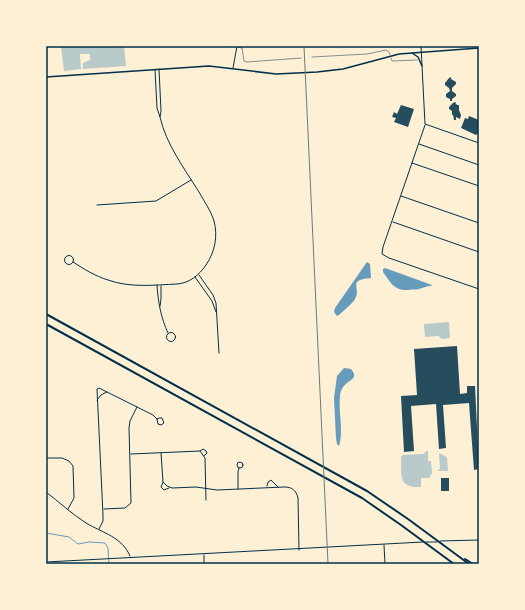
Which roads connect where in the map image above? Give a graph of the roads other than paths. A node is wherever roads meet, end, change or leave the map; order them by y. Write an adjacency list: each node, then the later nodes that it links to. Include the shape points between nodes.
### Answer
1 (237, 46): 7 (lane, via 242,48 246,62); 11 (street)
2 (421, 46): 4 (street)
3 (479, 48): 4 (main road)
4 (422, 51): 5 (main road); 10 (street)
5 (410, 52): 6 (main road); 10 (main road, via 418,56)
6 (390, 55): 8 (lane, via 386,50); 9 (lane, via 392,61); 11 (main road, via 343,69 294,74)
7 (300, 58)
8 (312, 58)
9 (417, 60)
10 (422, 66): 16 (street)
11 (233, 68): 13 (main road, via 209,66)
12 (154, 69): 13 (main road); 14 (main road); 15 (street)
13 (159, 69): 15 (street, via 162,111)
14 (46, 77)
15 (160, 116): 21 (street, via 168,139)
16 (425, 124): 17 (street); 18 (street)
17 (479, 143)
18 (418, 144): 19 (street); 20 (street)
19 (412, 163): 22 (street); 23 (street)
20 (479, 165)
21 (192, 180): 24 (street, via 156,201); 29 (street, via 210,212 215,232 215,243 208,263)
22 (479, 186)
23 (401, 196): 25 (street); 26 (street)
24 (97, 205)
25 (392, 222): 27 (street); 32 (street, via 382,254)
26 (479, 223)
27 (479, 252)
28 (73, 262): 28 (street, via 70,256 65,258 66,264); 31 (street, via 98,276 118,283 136,286)
29 (197, 276): 30 (street, via 185,283); 35 (street); 35 (street, via 215,299)
30 (161, 284): 31 (street); 33 (street)
31 (157, 285): 33 (street)
32 (479, 289)
33 (160, 307): 37 (street)
34 (46, 314): 64 (highway, via 382,500)
35 (217, 315): 38 (street)
36 (46, 324): 71 (highway, via 374,506)
37 (168, 333): 37 (street, via 166,337 171,342 176,337 174,333)
38 (219, 353)
39 (108, 392): 40 (street, via 100,395); 40 (street, via 97,388); 41 (street)
40 (97, 401): 57 (street)
41 (137, 407): 42 (street); 45 (street, via 130,421)
42 (157, 419)
43 (200, 451): 44 (street); 46 (street); 46 (street, via 206,451)
44 (161, 453): 45 (street); 49 (street)
45 (130, 454): 57 (street, via 131,502 125,508)
46 (204, 456): 52 (street)
47 (46, 458): 58 (street, via 62,458 73,466 74,498)
48 (239, 468): 54 (street)
49 (163, 482): 50 (street); 50 (street, via 162,489 166,490)
50 (169, 487): 52 (street)
51 (279, 487): 53 (street); 53 (street, via 271,480); 62 (street, via 296,491)
52 (206, 488): 54 (street); 56 (street)
53 (267, 488): 54 (street)
54 (238, 489)
55 (46, 492): 58 (street)
56 (206, 500)
57 (103, 509): 59 (street, via 103,521)
58 (68, 510): 59 (street)
59 (99, 530): 65 (street, via 118,540)
60 (479, 540): 61 (street)
61 (384, 545): 62 (street); 70 (street)
62 (299, 550): 63 (street)
63 (204, 554): 65 (street); 69 (street)
64 (456, 554): 72 (highway); 73 (highway)
65 (130, 557): 66 (street)
66 (92, 559): 67 (street); 68 (street)
67 (46, 562)
68 (92, 564)
69 (204, 564)
70 (384, 564)
71 (454, 564)
72 (470, 564)
73 (473, 564)

